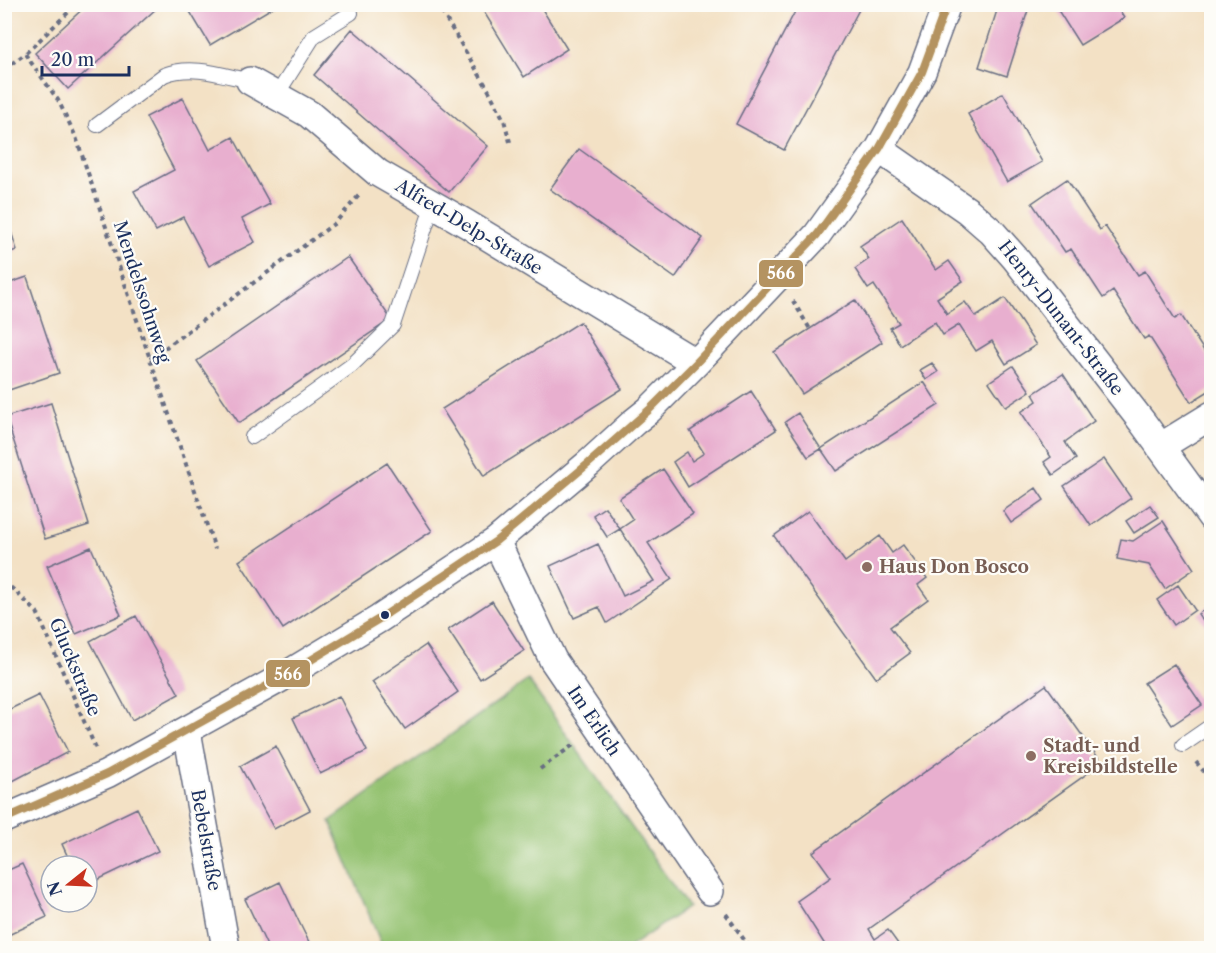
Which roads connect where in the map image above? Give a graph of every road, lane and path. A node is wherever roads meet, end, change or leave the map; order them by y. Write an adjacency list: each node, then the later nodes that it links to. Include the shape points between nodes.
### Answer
1 (77, 4): 5 (path)
2 (436, 4): 12 (path, via 488,89)
3 (947, 4): 13 (street, via 922,72)
4 (351, 14): 8 (lane, via 314,36)
5 (25, 54): 6 (path); 16 (path, Mendelssohnweg, via 58,100 76,137)
6 (4, 69)
7 (250, 81): 8 (street, Alfred-Delp-Straße); 10 (lane, via 176,70)
8 (276, 96): 14 (street, Alfred-Delp-Straße, via 309,114)
9 (1206, 119): 11 (path)
10 (97, 125)
11 (1212, 128)
12 (510, 142)
13 (879, 149): 17 (street, via 818,235); 20 (street, Henry-Dunant-Straße, via 992,232)
14 (378, 173): 15 (street, Alfred-Delp-Straße); 16 (path, via 335,223)
15 (433, 204): 17 (street, Alfred-Delp-Straße); 19 (lane, via 393,325 352,365)
16 (150, 359): 23 (path, Mendelssohnweg)
17 (696, 363): 22 (street, via 649,411)
18 (1212, 415): 20 (street)
19 (252, 437)
20 (1160, 447): 21 (street, Henry-Dunant-Straße)
21 (1212, 518)
22 (496, 541): 26 (street, Im Erlich, via 553,660); 27 (street, via 380,619)
23 (215, 549)
24 (4, 581): 30 (path, Gluckstraße, via 37,612)
25 (1212, 725): 28 (lane)
26 (598, 727): 29 (path); 32 (street, Im Erlich)
27 (187, 731): 30 (street); 33 (street, Bebelstraße)
28 (1183, 745)
29 (540, 769)
30 (107, 774): 31 (street)
31 (4, 819)
32 (710, 891): 34 (path)
33 (226, 948)
34 (750, 948)

